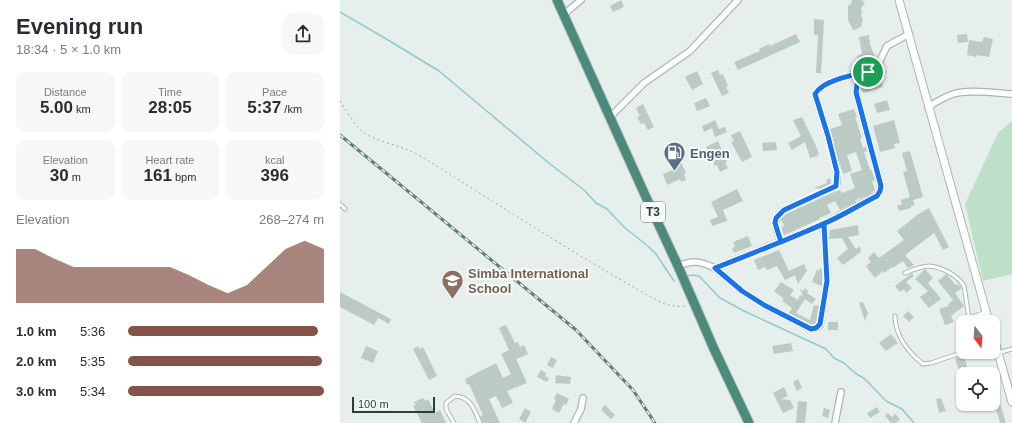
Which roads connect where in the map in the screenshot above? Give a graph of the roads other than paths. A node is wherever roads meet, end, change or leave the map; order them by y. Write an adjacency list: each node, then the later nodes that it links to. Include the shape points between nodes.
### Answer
1 (557, 0): 5 (highway, T3)
2 (581, 0): 5 (street)
3 (738, 0): 10 (street, via 690,51 644,83)
4 (899, 0): 6 (street)
5 (563, 15): 10 (highway, T3)
6 (909, 34): 7 (street, via 888,46 877,67); 9 (street)
7 (868, 72): 13 (street, via 857,85 856,92 881,186 880,191 877,196); 14 (street, via 836,80 817,90 815,94 837,172 836,186 778,215 775,223)
8 (1012, 94): 9 (street, via 954,93)
9 (928, 107): 18 (street)
10 (610, 117): 15 (highway, T3)
11 (340, 204): 12 (lane)
12 (345, 210)
13 (824, 224): 14 (street); 16 (street, via 827,281 820,324 816,328 811,329 764,305 742,291)
14 (781, 242): 16 (street)
15 (678, 266): 16 (street, via 695,261); 33 (highway, T3)
16 (715, 268)
17 (905, 272): 19 (lane, via 928,266 947,271 964,286)
18 (986, 312): 20 (lane); 21 (street)
19 (969, 315)
20 (978, 315)
21 (987, 315)
22 (895, 316): 25 (lane, via 898,334 915,358 924,364)
23 (1012, 349): 24 (lane)
24 (1000, 352)
25 (956, 355)
26 (1000, 359): 29 (street)
27 (841, 392): 34 (street)
28 (583, 398): 32 (street)
29 (1012, 402)
30 (454, 423): 31 (lane, via 446,409 446,403 455,396 463,396 470,403)
31 (480, 423)
32 (574, 423)
33 (749, 423)
34 (835, 423)

